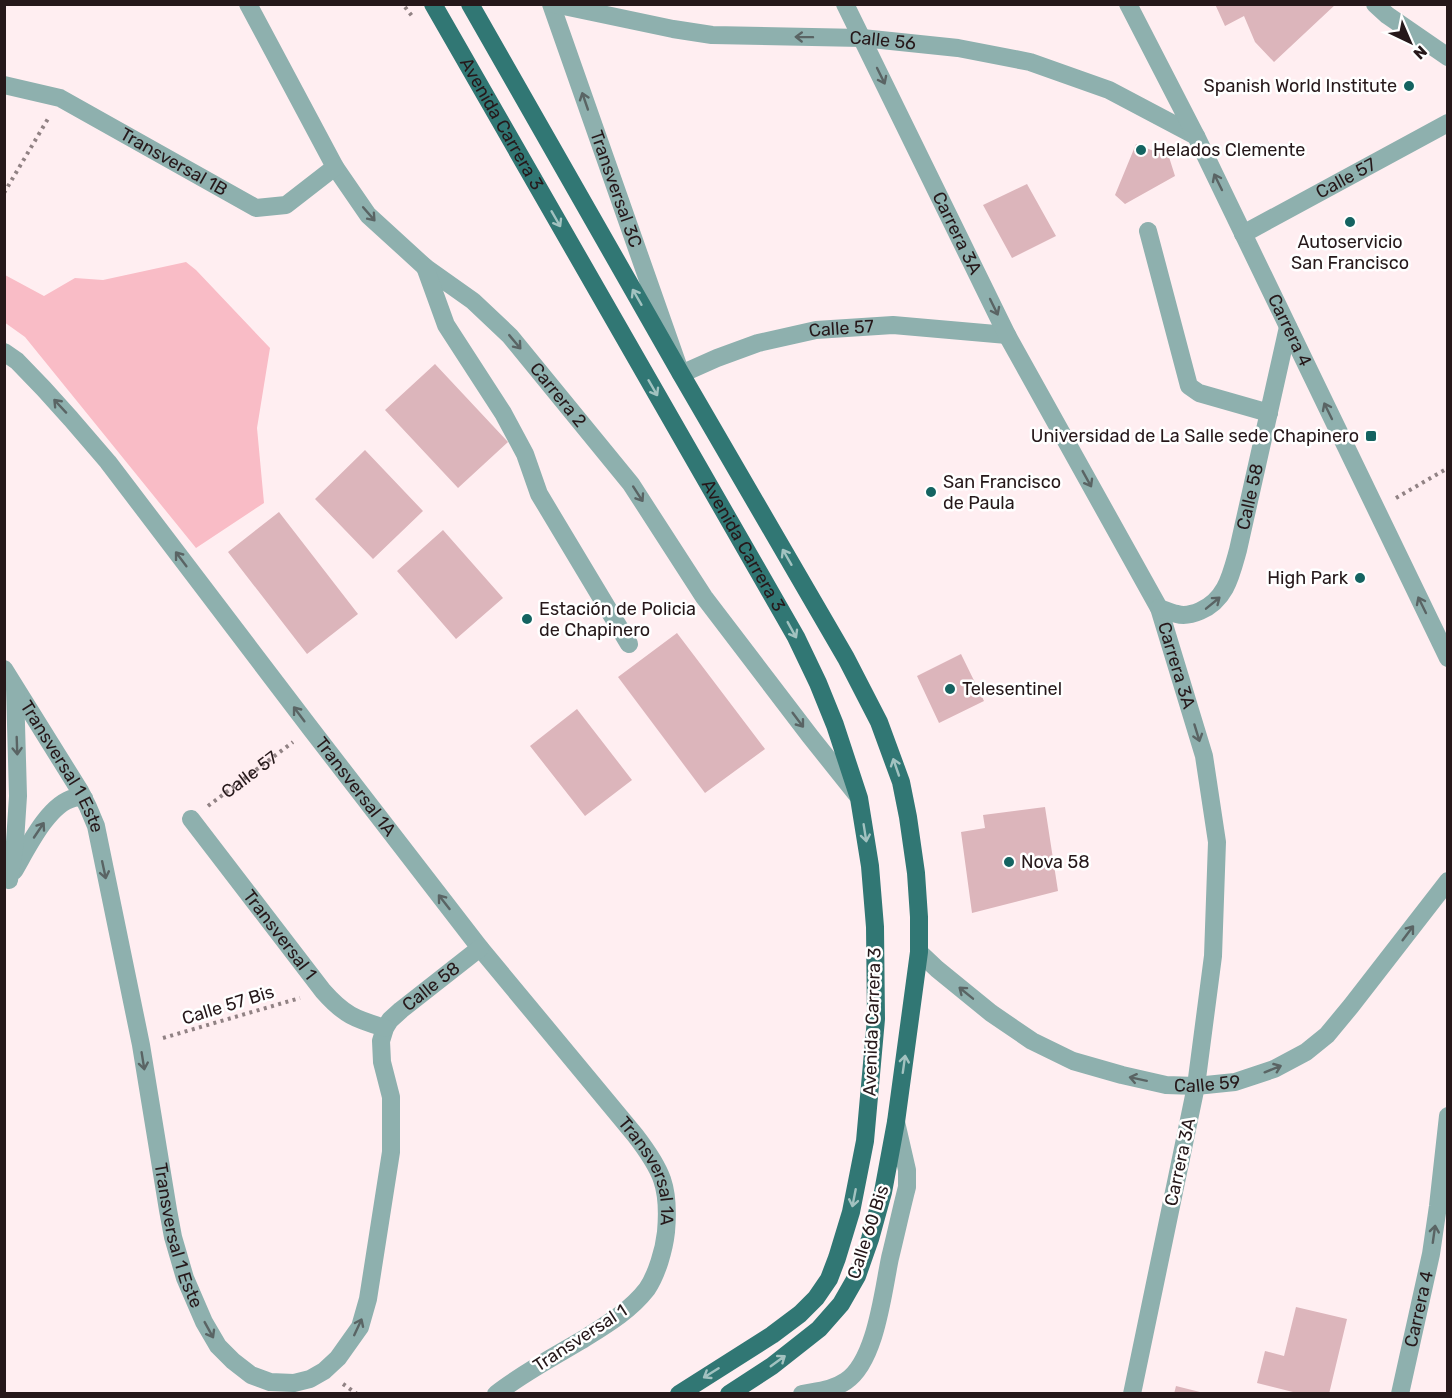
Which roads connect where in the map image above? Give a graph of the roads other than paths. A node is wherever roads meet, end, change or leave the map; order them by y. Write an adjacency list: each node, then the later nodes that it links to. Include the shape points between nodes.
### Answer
1 (248, 4): 13 (street, Carrera 2)
2 (433, 4): 28 (main road, Avenida Carrera 3, one-way to 28, via 796,637 835,725)
3 (470, 4): 20 (main road, Avenida Carrera 3, one-way to 3)
4 (552, 4): 8 (street, Calle 56, one-way to 4, via 712,35); 20 (street, Transversal 3C, one-way to 4)
5 (845, 4): 8 (street, Carrera 3A)
6 (1128, 4): 12 (street, Carrera 4)
7 (1375, 4): 9 (street)
8 (862, 38): 12 (street, Calle 56, via 958,48 1029,62 1109,90); 18 (street, Carrera 3A, one-way to 18)
9 (1448, 57)
10 (4, 85): 13 (street, Transversal 1B, via 60,98 256,208 286,205)
11 (1448, 123): 15 (street, Calle 57)
12 (1196, 136): 15 (street, Carrera 4, one-way to 12)
13 (335, 167): 16 (street, Carrera 2, one-way to 16, via 369,215)
14 (1148, 231): 21 (street, via 1189,386 1199,393)
15 (1243, 234): 17 (street, Carrera 4)
16 (425, 267): 23 (street, via 446,325 503,413 525,454 539,494); 28 (street, Carrera 2, one-way to 28, via 473,301 510,336 631,484 704,597)
17 (1288, 327): 21 (street, Calle 58); 24 (street, Carrera 4, one-way to 17)
18 (1007, 335): 20 (street, Calle 57, via 893,325 816,330 758,343); 22 (street, Carrera 3A, one-way to 22)
19 (4, 352): 32 (street, Transversal 1A, one-way to 19, via 108,462 44,389)
20 (681, 374): 33 (main road, Avenida Carrera 3, one-way to 20, via 917,884 908,817 901,782 879,722)
21 (1269, 413): 22 (street, Calle 58, one-way to 21, via 1178,615 1193,614 1222,595 1238,550)
22 (1159, 608): 35 (street, Carrera 3A, one-way to 35, via 1204,756 1217,842 1213,956)
23 (629, 644)
24 (1448, 658)
25 (4, 669): 26 (street, Transversal 1 Este)
26 (15, 687): 27 (street, Transversal 1 Este); 31 (street, one-way to 31, via 17,805)
27 (84, 798): 31 (street, one-way to 27, via 55,810 74,798); 34 (street, Transversal 1 Este, one-way to 34, via 96,826 141,1045 173,1237 204,1322 218,1346 250,1375 270,1382 310,1379 338,1358 360,1327 391,1152 391,1097 381,1050)
28 (859, 798): 38 (main road, Avenida Carrera 3, one-way to 38, via 875,927 876,1019)
29 (191, 819): 34 (street, Transversal 1, via 336,1005 364,1022)
30 (1448, 882): 35 (street, Calle 59, one-way to 30, via 1235,1082 1274,1069 1306,1052 1327,1035)
31 (7, 884)
32 (480, 948): 34 (street, Calle 58, via 401,1010); 39 (street, Transversal 1A, via 654,1159 668,1211)
33 (919, 952): 35 (street, Calle 59, one-way to 33, via 1166,1085 1073,1061 1032,1041 991,1013); 37 (main road, Avenida Carrera 3, one-way to 33)
34 (385, 1028)
35 (1196, 1086): 45 (street, Carrera 3A)
36 (1448, 1116): 46 (street, Carrera 4, one-way to 36, via 1431,1254)
37 (896, 1122): 40 (street, via 907,1186 874,1334); 43 (main road, Calle 60 Bis, one-way to 37, via 793,1350 842,1304 870,1239)
38 (865, 1141): 42 (main road, Calle 60 Bis, one-way to 42, via 837,1258 816,1298 772,1335)
39 (665, 1239): 41 (street, Transversal 1, via 648,1287 633,1305)
40 (847, 1387): 44 (street)
41 (496, 1394)
42 (679, 1394)
43 (729, 1394)
44 (802, 1394)
45 (1132, 1394)
46 (1400, 1394)

